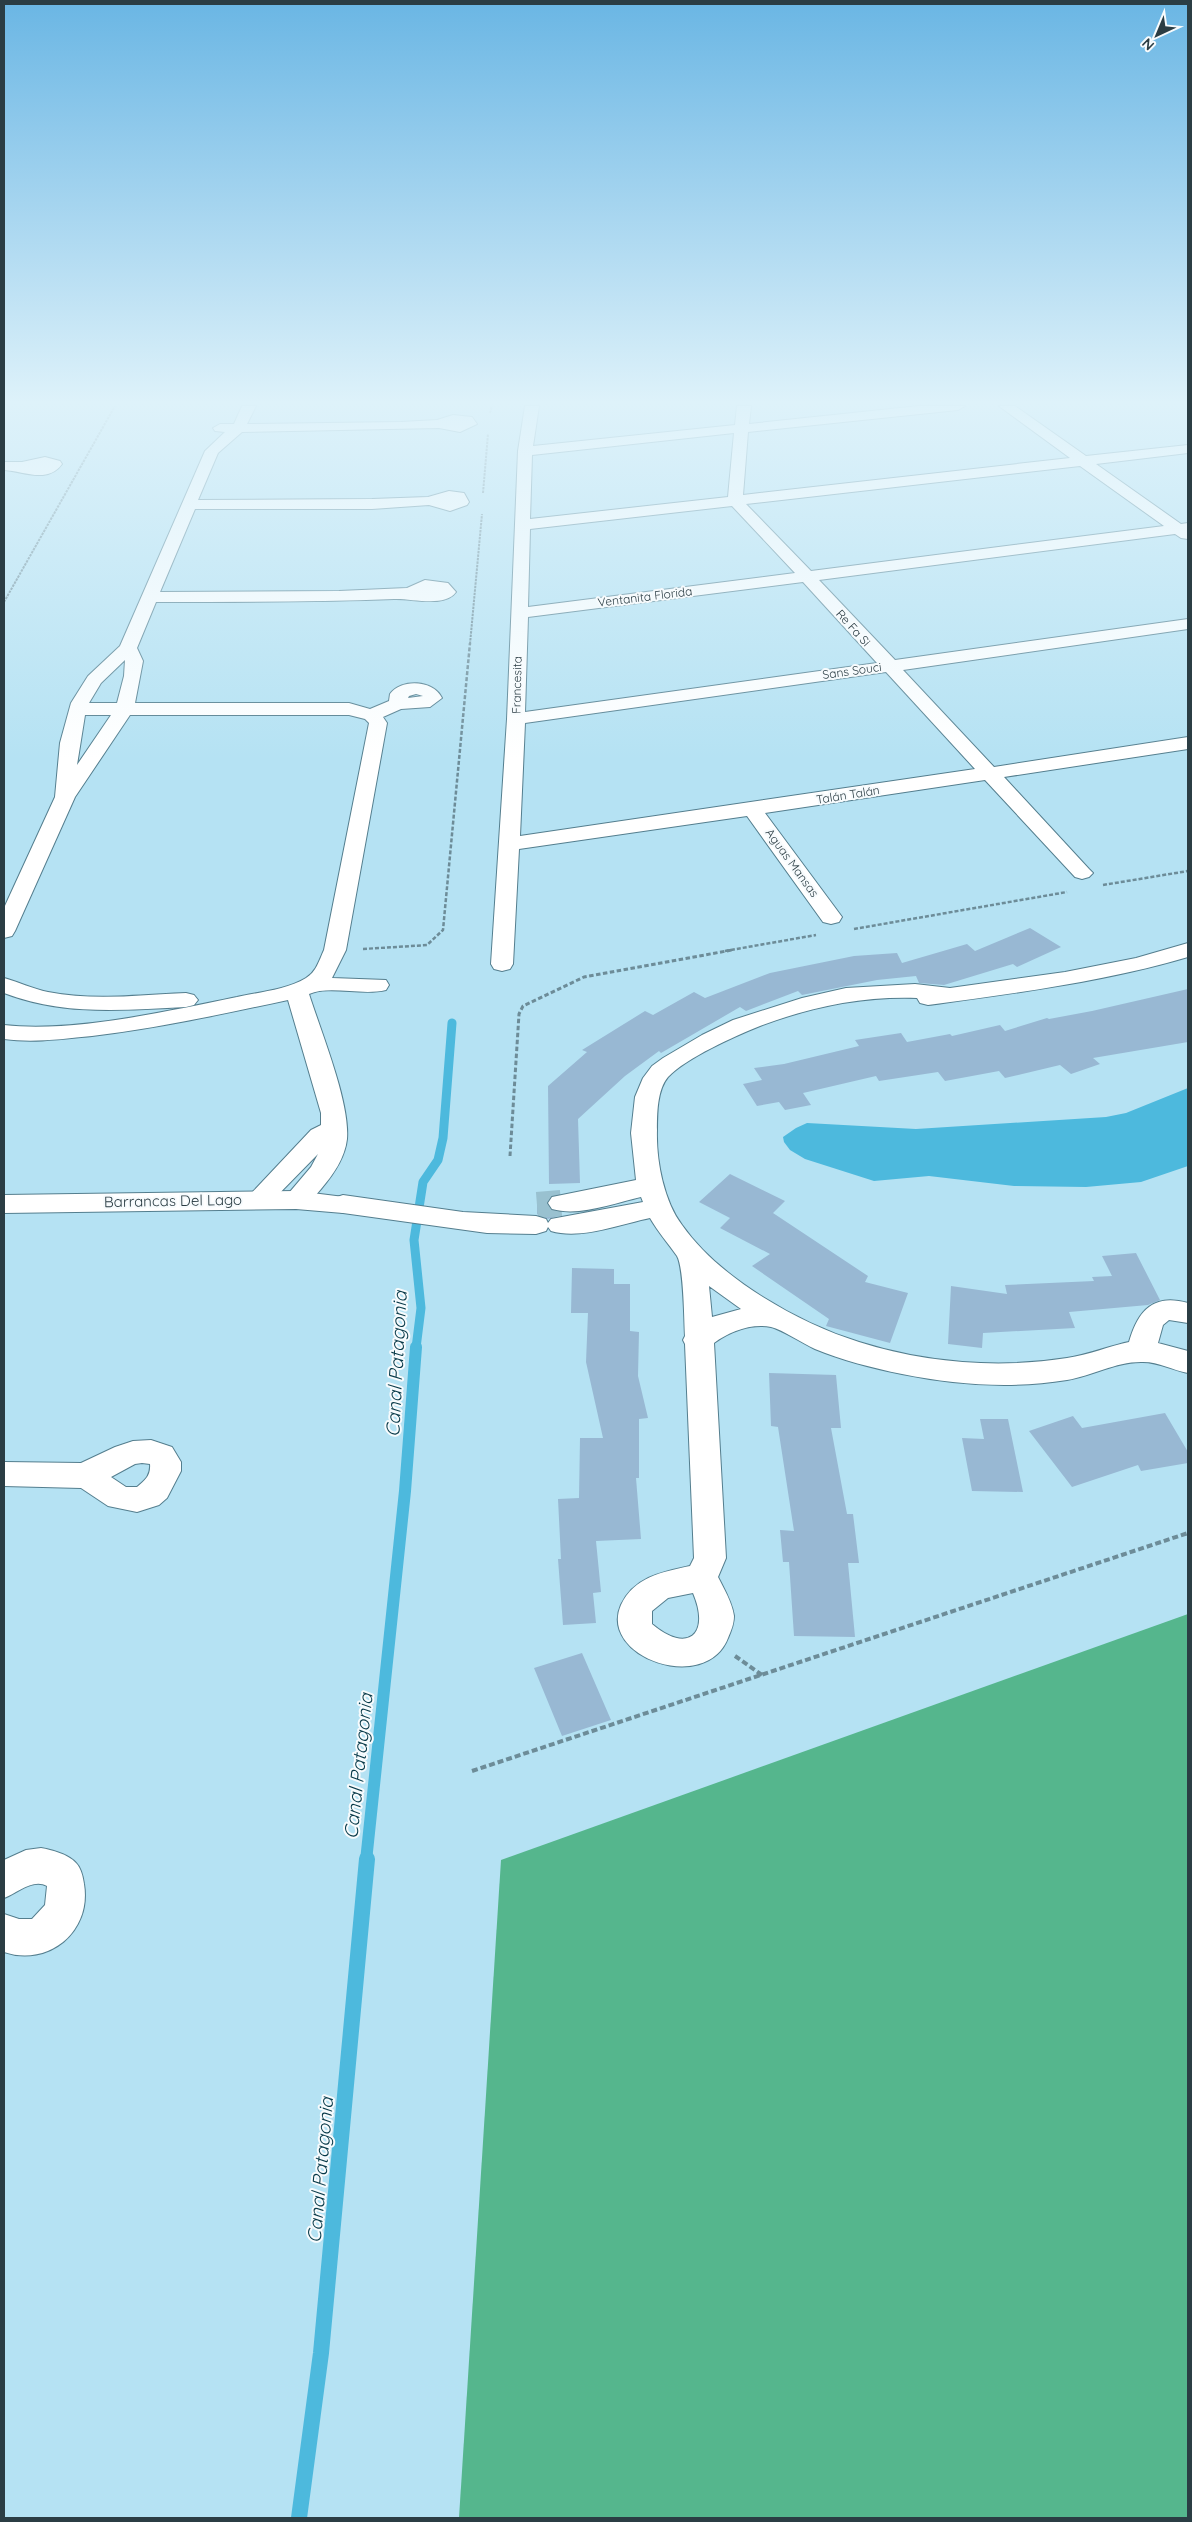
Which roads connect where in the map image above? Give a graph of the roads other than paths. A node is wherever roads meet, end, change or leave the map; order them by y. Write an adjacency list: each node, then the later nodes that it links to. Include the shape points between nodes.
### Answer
1 (181, 524): 9 (street)
2 (534, 524): 5 (street)
3 (755, 524): 7 (street, Re Fa Si)
4 (1173, 524): 6 (street)
5 (522, 525): 10 (street, Francesita)
6 (1185, 532): 7 (street, Ventanita Florida)
7 (807, 576): 10 (street, Ventanita Florida); 13 (street, Re Fa Si)
8 (410, 592): 9 (street, via 340,596)
9 (150, 597): 12 (street)
10 (518, 613): 18 (street, Francesita)
11 (1188, 624): 13 (street, Sans Souci)
12 (128, 648): 15 (street, via 134,661 133,676); 16 (street, via 94,680)
13 (888, 666): 18 (street, Sans Souci); 20 (street, Re Fa Si)
14 (398, 704): 17 (street)
15 (124, 708): 16 (street); 17 (street, via 349,709); 21 (street)
16 (79, 709): 21 (street, via 67,749)
17 (372, 714): 33 (street, via 378,723 335,950 326,974)
18 (516, 719): 23 (street, Francesita)
19 (1188, 743): 20 (street, Talán Talán)
20 (989, 774): 22 (street, Talán Talán); 24 (street, Re Fa Si)
21 (65, 797): 26 (street)
22 (752, 810): 23 (street, Talán Talán, via 535,842); 25 (street, Aguas Mansas)
23 (508, 843): 29 (street, Francesita)
24 (1082, 873)
25 (831, 917)
26 (5, 926)
27 (1188, 936): 30 (street, via 1127,955)
28 (1188, 950): 30 (street, via 1140,964)
29 (502, 964)
30 (1102, 970): 37 (street, via 1025,986 946,994 827,1014 787,1025 720,1053 648,1098 644,1145)
31 (4, 985): 34 (street, via 23,994 62,1003)
32 (378, 985): 33 (street)
33 (307, 986): 34 (street); 36 (street, via 334,1112)
34 (265, 998): 35 (street, via 101,1028 27,1034)
35 (4, 1032)
36 (332, 1129): 38 (street, via 320,1136); 39 (street, via 334,1140 322,1172)
37 (655, 1196): 39 (street, Barrancas Del Lago, via 589,1222 549,1214 497,1226); 41 (street, via 672,1231)
38 (258, 1200): 39 (street, Barrancas Del Lago); 40 (street, Barrancas Del Lago)
39 (296, 1200)
40 (4, 1204)
41 (691, 1253): 43 (street); 44 (street, via 697,1297)
42 (1188, 1313): 45 (street, via 1170,1310 1150,1318)
43 (776, 1317): 44 (street, via 747,1316 730,1320); 45 (street, via 827,1342 897,1362 938,1369 992,1373 1067,1369)
44 (697, 1340): 49 (street, via 710,1558)
45 (1142, 1351): 46 (street)
46 (1188, 1362)
47 (4, 1474): 48 (street)
48 (86, 1475)
49 (702, 1577)
50 (4, 1880): 51 (street, via 36,1865 54,1868 64,1876 67,1902 52,1929 37,1938 17,1940)
51 (4, 1933)

